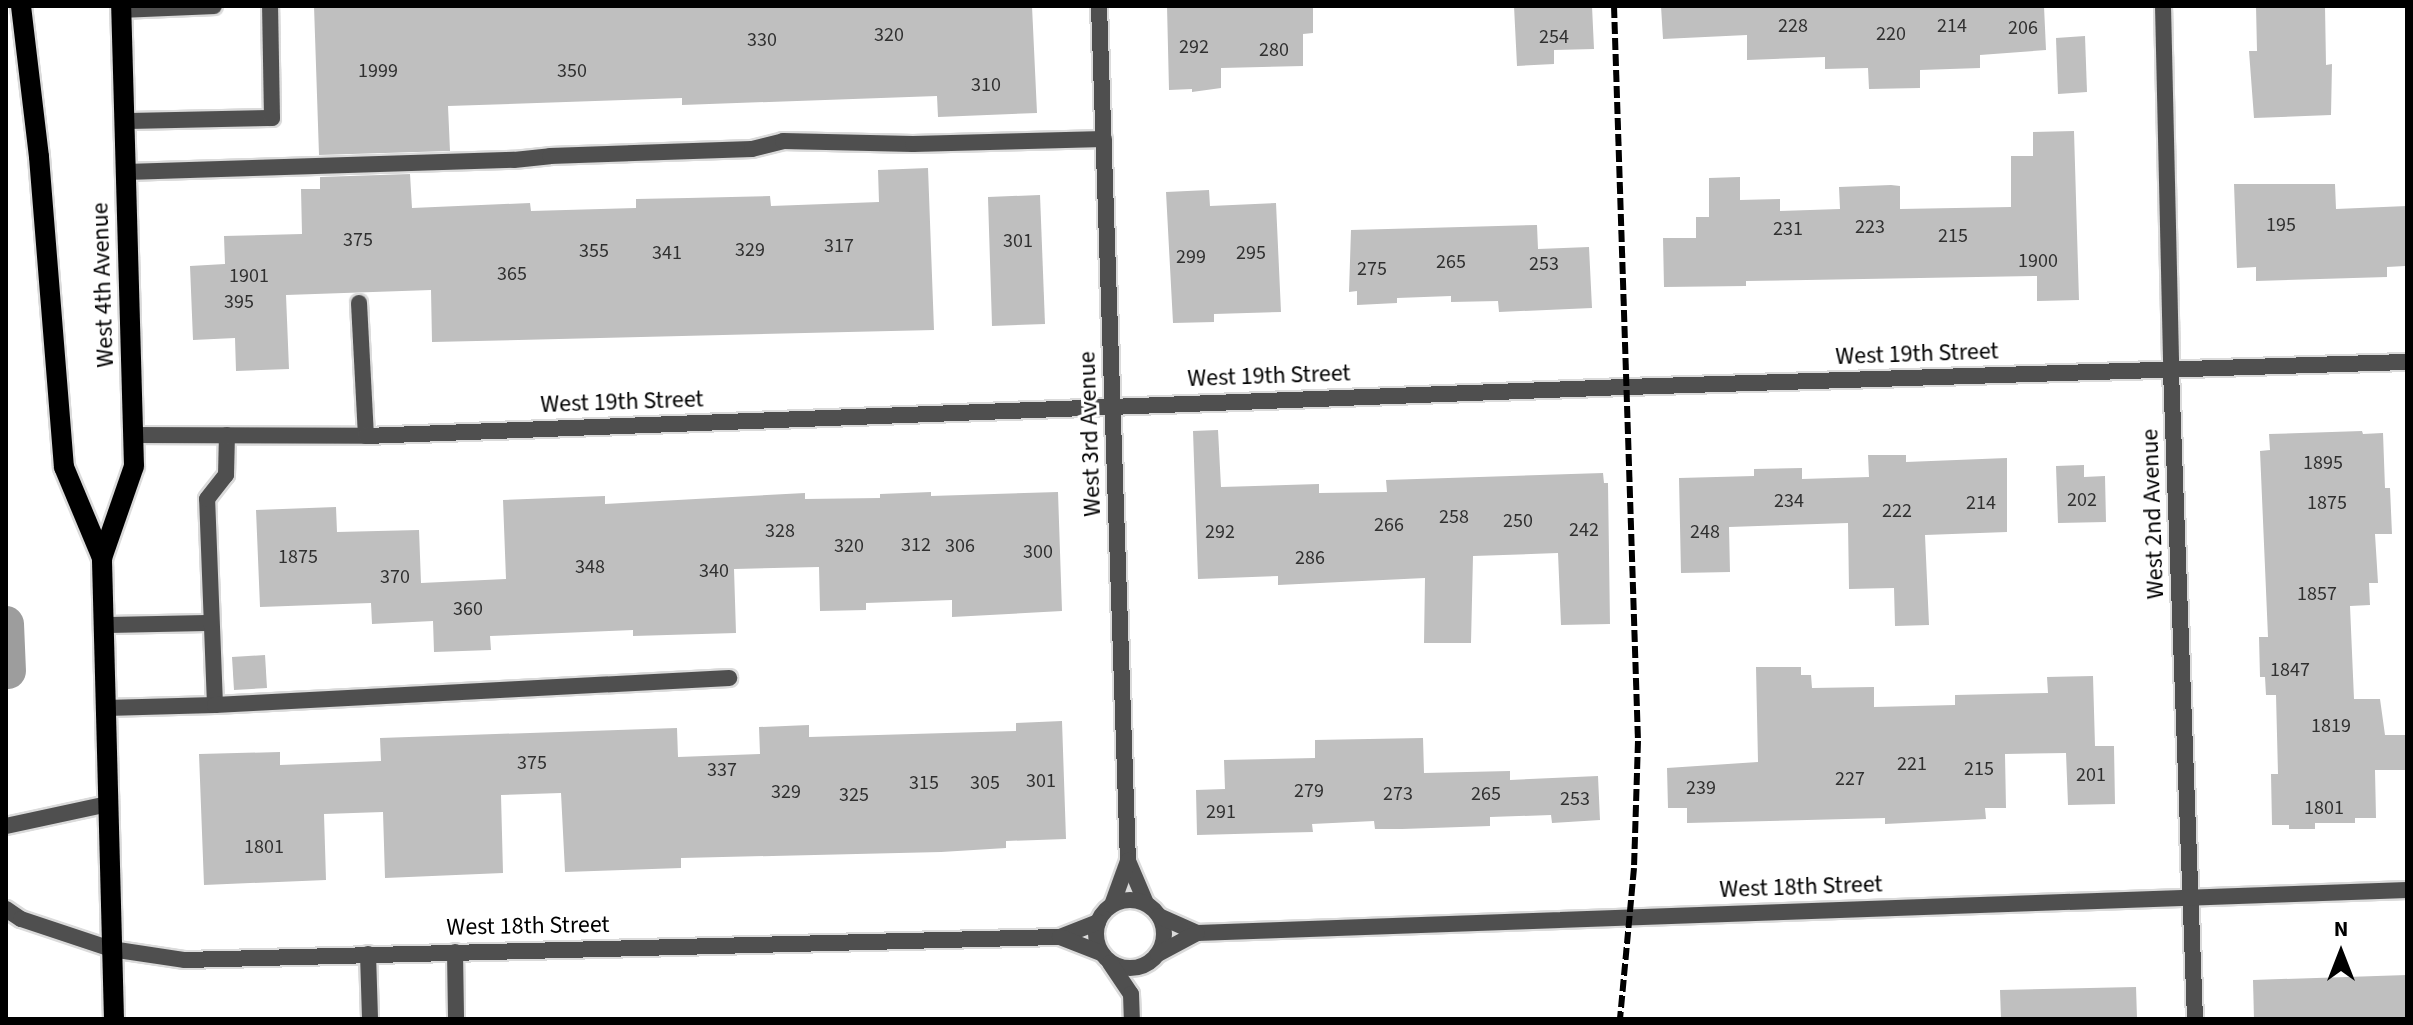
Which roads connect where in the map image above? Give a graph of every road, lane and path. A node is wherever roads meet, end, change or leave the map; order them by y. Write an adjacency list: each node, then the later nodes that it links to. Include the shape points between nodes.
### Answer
1 (21, 6): 17 (main road, West 4th Avenue, via 64,467)
2 (214, 6): 6 (street)
3 (270, 6): 7 (street, via 272,118)
4 (1099, 6): 8 (street, West 3rd Avenue)
5 (2163, 6): 12 (street, West 2nd Avenue)
6 (122, 8): 7 (main road, West 4th Avenue)
7 (125, 121): 9 (main road, West 4th Avenue)
8 (1104, 139): 9 (street, via 783,141 752,149); 13 (street, West 3rd Avenue)
9 (126, 172): 14 (main road, West 4th Avenue)
10 (359, 303): 16 (street)
11 (2407, 362): 12 (street, West 19th Street)
12 (2171, 371): 13 (street, West 19th Street); 27 (street, West 2nd Avenue)
13 (1113, 406): 16 (street, West 19th Street); 25 (street, West 3rd Avenue)
14 (134, 435): 15 (street, West 19th Street); 17 (main road, West 4th Avenue, via 134,466)
15 (227, 435): 16 (street, West 19th Street); 18 (street, via 226,475 207,499)
16 (366, 436)
17 (102, 558): 19 (main road, West 4th Avenue)
18 (211, 623): 19 (street); 21 (street)
19 (104, 625): 22 (main road, West 4th Avenue)
20 (729, 678): 21 (street)
21 (215, 705): 22 (street)
22 (106, 708): 23 (main road, West 4th Avenue)
23 (108, 804): 24 (street); 35 (main road, West 4th Avenue)
24 (6, 826)
25 (1128, 861): 28 (street, West 3rd Avenue); 29 (street, West 3rd Avenue)
26 (2407, 890): 27 (street, West 18th Street)
27 (2193, 898): 33 (street, West 18th Street); 45 (street, West 2nd Avenue)
28 (1146, 903): 29 (street, via 1134,899); 31 (street)
29 (1112, 905): 32 (street)
30 (6, 909): 35 (street, West 18th Street, via 21,919)
31 (1159, 916): 33 (street, West 18th Street); 39 (street, via 1165,931)
32 (1098, 922): 34 (street, West 18th Street); 38 (street, via 1095,932)
33 (1197, 933): 39 (street, West 18th Street)
34 (1060, 937): 36 (street, West 18th Street); 38 (street, West 18th Street)
35 (111, 949): 37 (street, West 18th Street, via 185,960); 41 (main road, West 4th Avenue)
36 (455, 952): 37 (street, West 18th Street); 43 (street)
37 (368, 954): 42 (street)
38 (1105, 957): 39 (street, via 1129,969); 40 (street)
39 (1154, 958): 40 (street)
40 (1131, 994): 44 (street)
41 (114, 1019)
42 (370, 1019)
43 (456, 1019)
44 (1132, 1019)
45 (2195, 1019)

